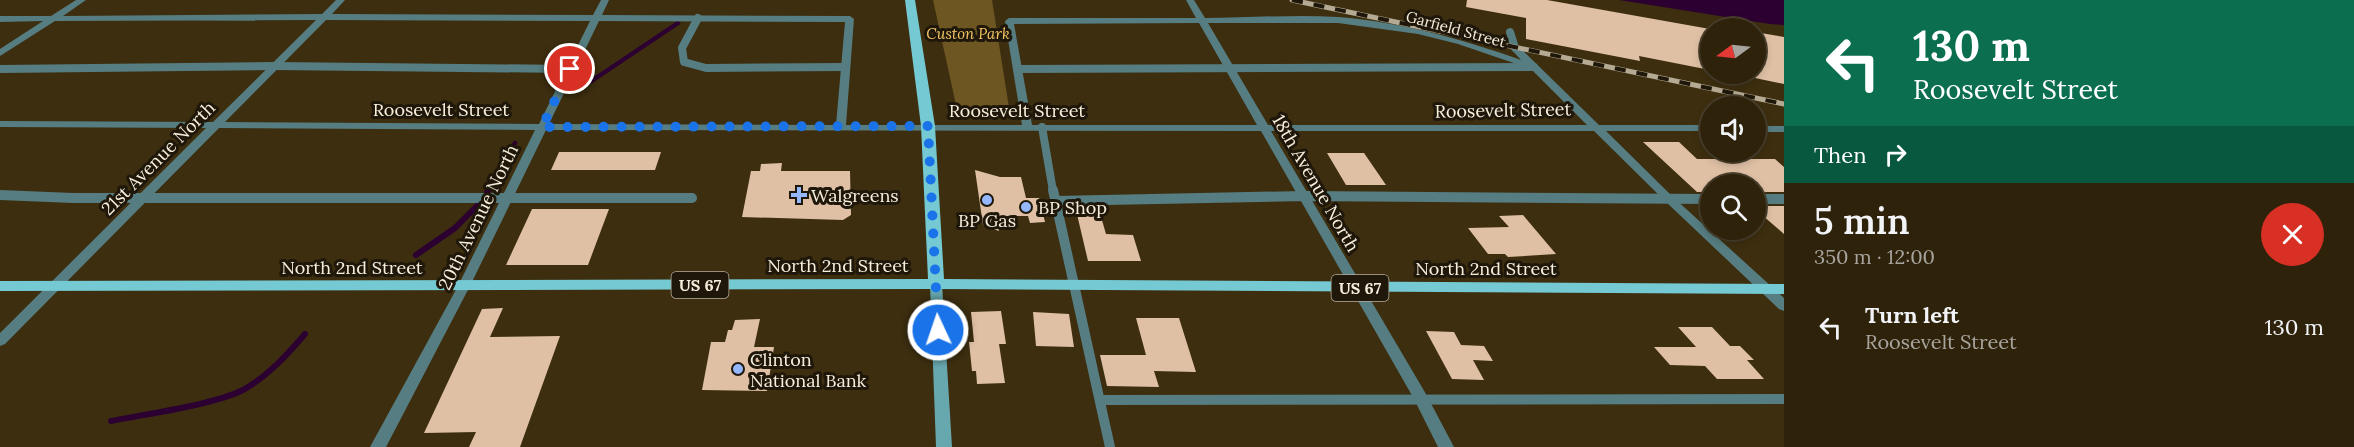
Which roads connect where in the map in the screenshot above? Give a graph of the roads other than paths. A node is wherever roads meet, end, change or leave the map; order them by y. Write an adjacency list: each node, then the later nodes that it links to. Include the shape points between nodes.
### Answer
1 (82, 0): 11 (street)
2 (341, 0): 6 (street, 21st Avenue North)
3 (605, 0): 7 (street, 20th Avenue North)
4 (910, 0): 25 (main road)
5 (1190, 0): 10 (street, 18th Avenue North)
6 (326, 17): 7 (street); 11 (street); 15 (street, 21st Avenue North)
7 (597, 18): 8 (street); 20 (street, 20th Avenue North)
8 (698, 18): 16 (street, via 850,19); 16 (lane, via 682,48 684,62 693,66)
9 (0, 19): 11 (street)
10 (1199, 19): 17 (street, Garfield Street, via 1373,23 1461,42); 18 (street, 18th Avenue North); 21 (street, Garfield Street, via 1009,21)
11 (51, 20): 14 (street)
12 (1510, 32): 13 (lane)
13 (1515, 48): 17 (street)
14 (0, 53)
15 (274, 66): 19 (lane); 20 (lane); 23 (street, 21st Avenue North)
16 (845, 67): 24 (street)
17 (1534, 67): 18 (lane); 28 (street)
18 (1228, 68): 21 (lane); 27 (street, 18th Avenue North)
19 (0, 69)
20 (570, 69): 29 (street, 20th Avenue North)
21 (1017, 69): 26 (street)
22 (0, 124): 23 (street, Roosevelt Street)
23 (216, 124): 29 (street, Roosevelt Street); 37 (street, 21st Avenue North)
24 (841, 126): 25 (street, Roosevelt Street); 29 (street, Roosevelt Street)
25 (928, 126): 26 (street, Roosevelt Street); 44 (main road)
26 (1027, 126): 30 (street, Roosevelt Street)
27 (1262, 126): 28 (street, Roosevelt Street); 30 (street, Roosevelt Street); 35 (street, 18th Avenue North)
28 (1594, 126): 31 (street, Roosevelt Street); 39 (street)
29 (542, 127): 36 (street, 20th Avenue North)
30 (1042, 127): 43 (lane)
31 (1700, 128)
32 (1766, 129): 33 (street)
33 (1784, 129)
34 (0, 195): 37 (lane)
35 (1303, 196): 39 (lane); 43 (lane); 49 (street, 18th Avenue North)
36 (507, 197): 37 (lane); 38 (lane); 48 (street, 20th Avenue North)
37 (143, 198): 47 (street, 21st Avenue North)
38 (692, 198)
39 (1669, 199): 40 (lane); 50 (street)
40 (1700, 199)
41 (1766, 199): 42 (lane)
42 (1784, 199)
43 (1055, 201): 45 (lane)
44 (936, 284): 45 (main road, North 2nd Street / US 67); 48 (main road, North 2nd Street / US 67); 58 (main road)
45 (1075, 284): 49 (main road, North 2nd Street / US 67); 56 (lane)
46 (0, 286): 47 (main road, North 2nd Street / US 67)
47 (57, 286): 48 (main road, North 2nd Street / US 67); 53 (street, 21st Avenue North)
48 (464, 286): 57 (street, 20th Avenue North)
49 (1356, 288): 50 (main road, North 2nd Street / US 67); 54 (street, 18th Avenue North)
50 (1766, 289): 51 (main road, North 2nd Street / US 67); 52 (street)
51 (1784, 289)
52 (1784, 306)
53 (0, 342)
54 (1421, 398): 55 (lane); 56 (lane); 60 (street, 18th Avenue North)
55 (1784, 399)
56 (1100, 400): 59 (lane)
57 (378, 447)
58 (944, 447)
59 (1110, 447)
60 (1446, 447)

